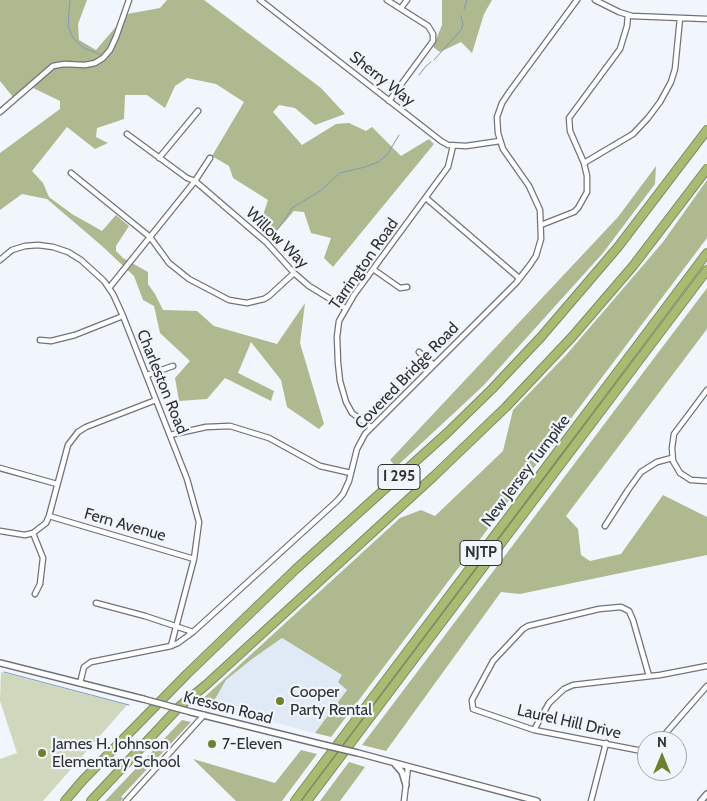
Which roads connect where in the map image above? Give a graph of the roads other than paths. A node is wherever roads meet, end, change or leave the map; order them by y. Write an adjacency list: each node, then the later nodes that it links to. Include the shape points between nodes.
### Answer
1 (129, 0): 13 (street, via 116,37 103,58 85,65 53,66)
2 (260, 0): 11 (street, Sherry Way)
3 (387, 0): 7 (street)
4 (407, 0): 7 (street)
5 (578, 0): 16 (street, Covered Bridge Road, via 502,103 497,125)
6 (595, 0): 8 (street)
7 (401, 8): 11 (street, via 431,30 433,41)
8 (628, 15): 9 (street); 20 (street, via 620,49 569,118 570,131)
9 (680, 18): 10 (street); 20 (street, via 671,82 660,102 641,128)
10 (707, 19)
11 (389, 101): 17 (street, Sherry Way, via 441,142)
12 (198, 111): 18 (street)
13 (0, 112)
14 (707, 130): 75 (highway, I 295, via 612,254 492,389 187,674)
15 (126, 134): 18 (street, Willow Way)
16 (500, 141): 17 (street); 25 (street, Covered Bridge Road, via 529,186 537,202)
17 (453, 146): 24 (street, Tarrington Road, via 448,167)
18 (159, 158): 23 (street, Willow Way)
19 (210, 158): 23 (street)
20 (584, 163): 25 (street, via 587,192 578,208 565,217)
21 (707, 169): 76 (highway, I 295, via 633,266 506,407 206,685 179,706)
22 (71, 173): 26 (street)
23 (195, 181): 26 (street); 31 (street, Willow Way, via 266,242)
24 (426, 198): 29 (street, Tarrington Road); 32 (street)
25 (542, 225): 32 (street, Covered Bridge Road, via 536,256)
26 (150, 237): 31 (street, via 169,264 188,279 238,303 270,296); 34 (street)
27 (707, 253): 78 (highway, New Jersey Turnpike / NJTP)
28 (0, 260): 34 (street, Charleston Road, via 12,250 25,246 53,247 81,260)
29 (373, 269): 33 (street, via 400,288); 35 (street, Tarrington Road)
30 (707, 270): 79 (highway, New Jersey Turnpike / NJTP)
31 (294, 273): 35 (street, Willow Way)
32 (519, 278): 39 (street, Covered Bridge Road)
33 (407, 287)
34 (109, 288): 36 (street, Charleston Road)
35 (345, 308): 44 (street, Tarrington Road, via 337,329 340,381 352,413)
36 (123, 316): 37 (street, via 75,335 51,341); 41 (street, Charleston Road)
37 (40, 340)
38 (419, 352): 39 (street)
39 (434, 365): 44 (street, Covered Bridge Road)
40 (173, 366): 41 (street)
41 (146, 375): 43 (street, Charleston Road)
42 (707, 390): 46 (street, via 674,434)
43 (156, 400): 45 (street, Charleston Road); 50 (street, via 78,432 68,445)
44 (371, 427): 48 (street, Covered Bridge Road, via 361,441)
45 (170, 435): 48 (street, via 217,425 230,426 269,438 320,466); 55 (street, Charleston Road, via 199,522)
46 (672, 458): 49 (street, via 684,476); 52 (street, via 657,462 641,472)
47 (0, 468): 50 (street)
48 (351, 473): 59 (street, Covered Bridge Road, via 346,489 337,501)
49 (707, 481)
50 (57, 484): 51 (street)
51 (49, 516): 54 (street, via 46,523); 55 (street, Fern Avenue)
52 (605, 526)
53 (0, 531): 54 (street)
54 (33, 533): 56 (street, via 43,558 40,584)
55 (194, 559): 58 (street, Charleston Road)
56 (35, 594)
57 (96, 603): 58 (street)
58 (177, 626): 59 (street); 60 (street, Charleston Road)
59 (193, 632): 60 (street, Covered Bridge Road)
60 (171, 646): 64 (street, Covered Bridge Road, via 91,662 84,667)
61 (0, 663): 64 (street, Kresson Road)
62 (707, 666): 63 (street)
63 (649, 676): 67 (street, via 566,687 549,703); 67 (street, Laurel Hill Drive, via 633,620 621,607 599,608 523,628 493,661 472,700 473,709)
64 (80, 683): 66 (street, Kresson Road, bridge)
65 (707, 686): 68 (street)
66 (204, 715): 71 (street, Kresson Road, bridge); 77 (street)
67 (534, 730): 69 (street, Laurel Hill Drive)
68 (667, 731)
69 (606, 743): 70 (street, Laurel Hill Drive); 82 (street)
70 (637, 750)
71 (395, 763): 72 (street, Kresson Road); 73 (street)
72 (408, 767): 73 (street); 81 (street, Kresson Road)
73 (406, 785): 80 (street)
74 (707, 794): 83 (street)
75 (65, 801)
76 (91, 801)
77 (126, 801)
78 (295, 801)
79 (307, 801)
80 (404, 801)
81 (536, 801)
82 (591, 801)
83 (701, 801)

